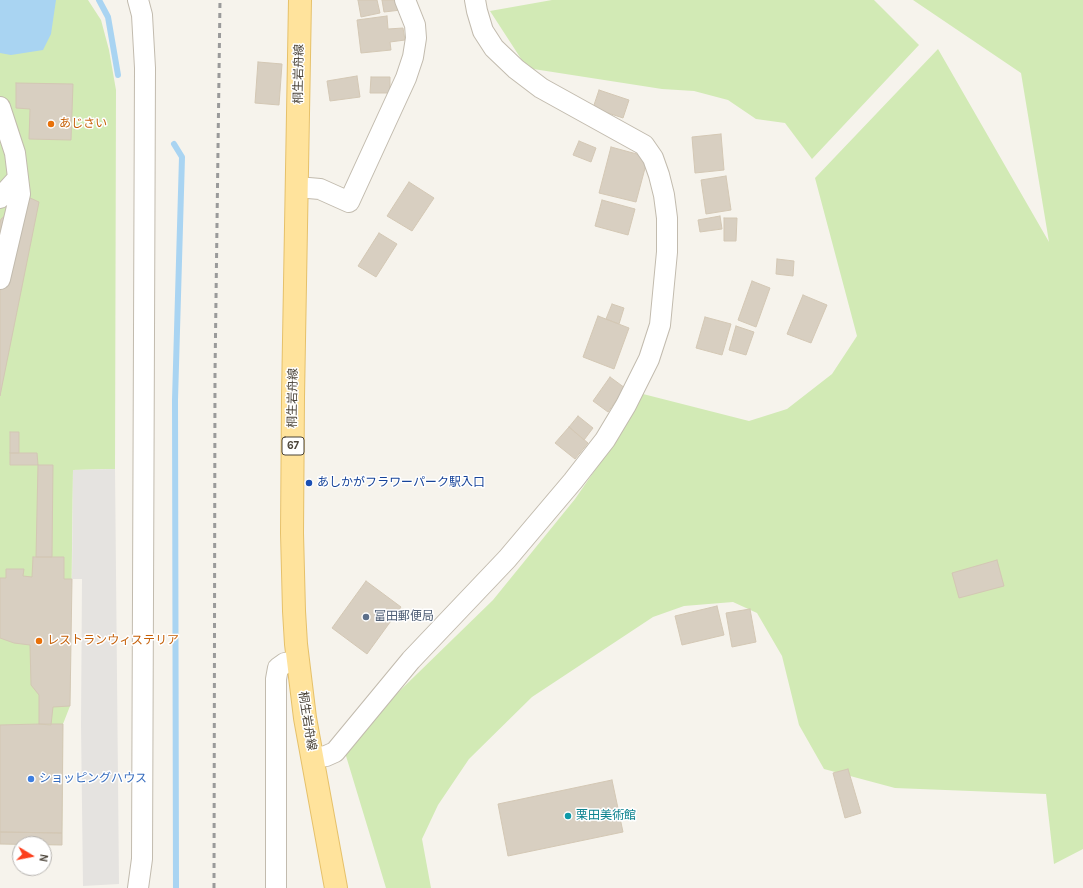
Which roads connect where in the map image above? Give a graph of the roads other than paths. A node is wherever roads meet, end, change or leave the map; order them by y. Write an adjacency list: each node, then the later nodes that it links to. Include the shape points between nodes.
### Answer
1 (138, 0): 12 (street, via 142,15 145,68)
2 (300, 0): 7 (main road, 桐生岩舟線 / 67)
3 (405, 0): 7 (street, via 415,25 413,57 406,78 349,202 320,189)
4 (476, 0): 11 (street, via 483,30 494,48 516,70 541,88 644,145 652,158 662,188 667,218 667,252 660,324 649,359 626,405 573,481 507,558 411,660 335,752)
5 (0, 107): 6 (street, via 15,153)
6 (18, 178): 8 (street); 9 (street, via 20,194)
7 (297, 187): 10 (main road, 桐生岩舟線 / 67, via 292,533)
8 (0, 198)
9 (0, 279)
10 (298, 661): 11 (main road, 桐生岩舟線 / 67); 15 (street, via 285,663 278,668 276,679)
11 (313, 758): 16 (main road, 桐生岩舟線 / 67)
12 (142, 859): 13 (street); 14 (street)
13 (138, 888)
14 (145, 888)
15 (276, 888)
16 (336, 888)

